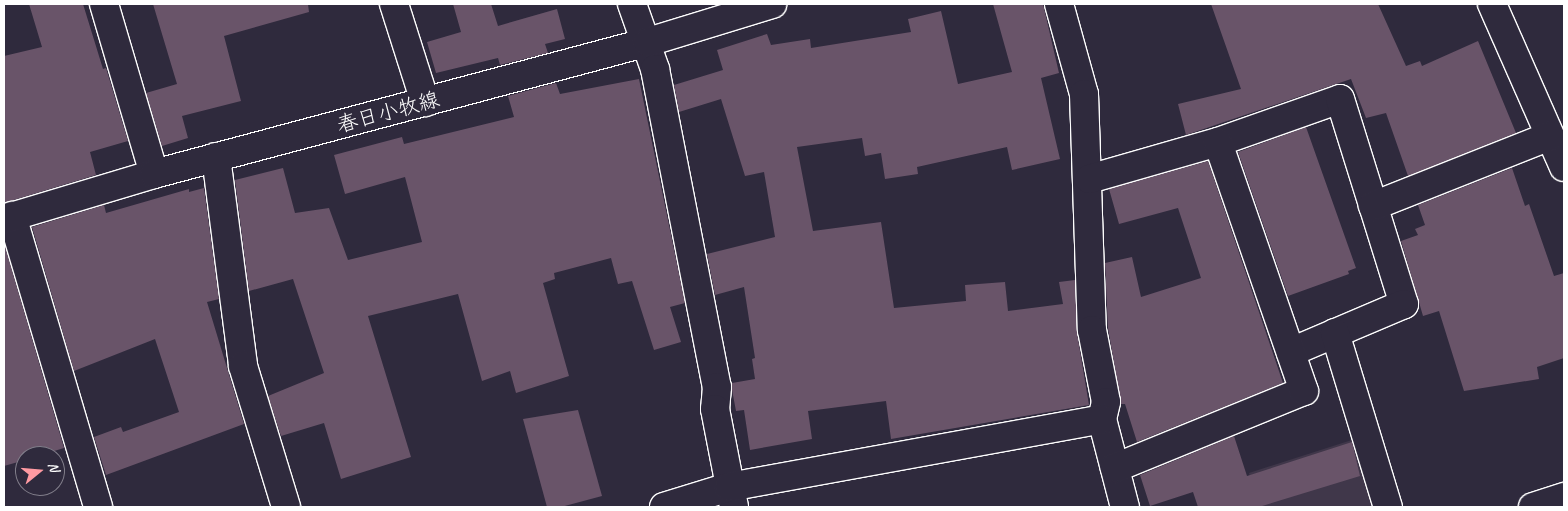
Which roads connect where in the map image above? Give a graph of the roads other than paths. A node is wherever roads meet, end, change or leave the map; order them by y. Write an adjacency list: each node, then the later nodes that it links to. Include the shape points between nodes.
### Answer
1 (104, 4): 13 (street)
2 (394, 4): 8 (street)
3 (632, 4): 7 (street)
4 (772, 4): 7 (street, 春日小牧線)
5 (1059, 4): 14 (street, via 1084,94)
6 (1492, 4): 9 (street)
7 (648, 42): 8 (street, 春日小牧線); 21 (street, via 716,387 715,409)
8 (425, 102): 11 (street, 春日小牧線)
9 (1554, 129): 12 (street); 15 (street)
10 (1218, 142): 14 (street); 15 (street, via 1340,99); 18 (street)
11 (216, 157): 13 (street, 春日小牧線); 24 (street, via 243,366)
12 (1564, 167)
13 (154, 174): 16 (street, 春日小牧線)
14 (1089, 178): 19 (street, via 1092,330 1106,402)
15 (1373, 206): 17 (street, via 1404,304)
16 (8, 218): 23 (street)
17 (1335, 333): 18 (street); 27 (street)
18 (1291, 352): 20 (street, via 1304,391)
19 (1102, 419): 20 (street); 21 (street)
20 (1115, 468): 26 (street)
21 (732, 497): 25 (street)
22 (1564, 497): 28 (street)
23 (98, 507)
24 (286, 507)
25 (664, 507)
26 (1125, 507)
27 (1388, 507)
28 (1532, 507)

